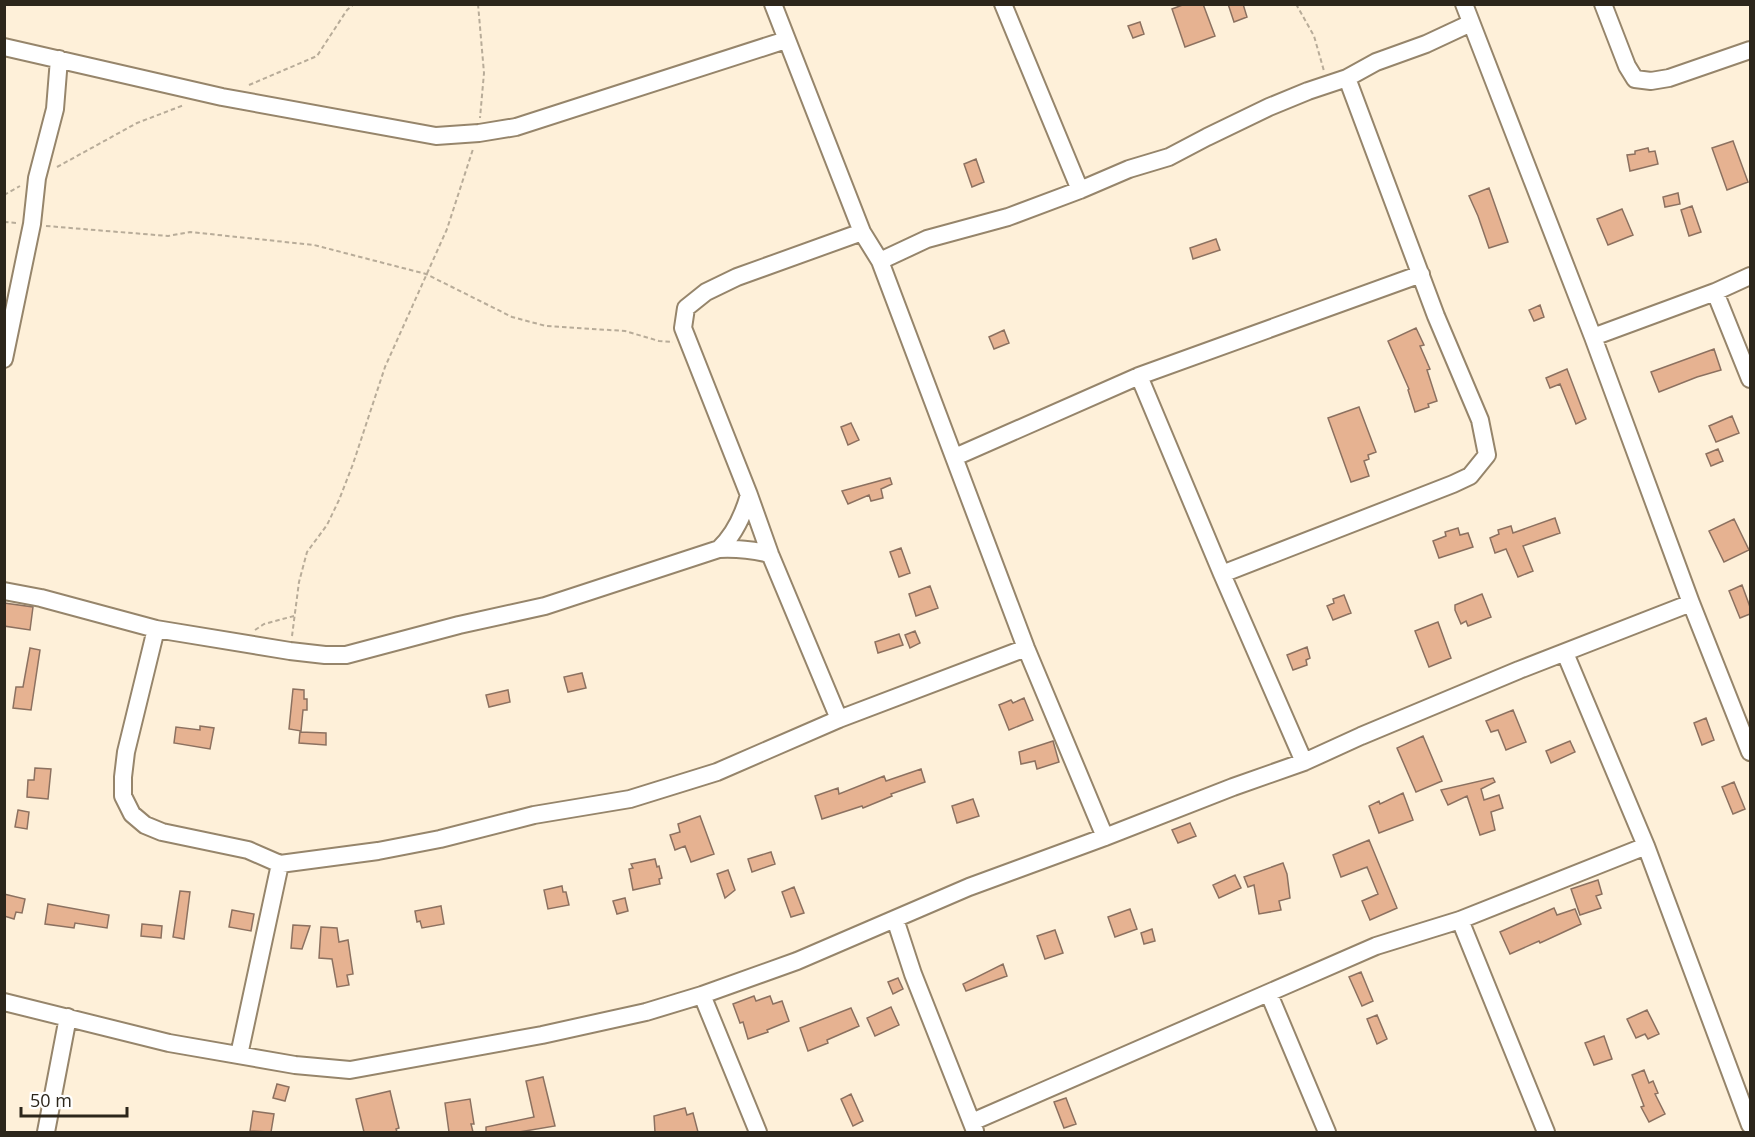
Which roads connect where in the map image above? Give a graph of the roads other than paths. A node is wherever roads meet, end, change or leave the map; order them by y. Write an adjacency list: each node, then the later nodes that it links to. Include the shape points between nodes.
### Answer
1 (773, 4): 6 (street)
2 (1003, 4): 11 (street)
3 (1464, 4): 5 (street)
4 (1603, 4): 8 (street, via 1635,79 1669,78)
5 (1471, 22): 10 (street); 17 (street)
6 (786, 40): 9 (street, via 516,127 436,136 222,97); 12 (street)
7 (4, 47): 9 (street)
8 (1750, 50)
9 (59, 59): 18 (street, via 55,109 37,178 32,224)
10 (1347, 78): 11 (street, via 1269,107 1170,157); 14 (street)
11 (1080, 190): 13 (street, via 1008,217 927,239)
12 (862, 232): 13 (street); 22 (street, via 737,277 706,292 686,308 683,328)
13 (880, 261): 21 (street)
14 (1420, 274): 19 (street); 25 (street, via 1480,420 1487,455 1470,476 1453,484)
15 (1750, 276): 16 (street)
16 (1714, 292): 17 (street); 20 (street)
17 (1593, 337): 27 (street)
18 (4, 359)
19 (1139, 376): 21 (street); 25 (street)
20 (1750, 379)
21 (955, 457): 29 (street)
22 (749, 495): 23 (street, via 739,523); 24 (street)
23 (719, 549): 24 (street); 28 (street, via 545,606 346,654 290,651)
24 (771, 554): 31 (street)
25 (1222, 574): 33 (street)
26 (4, 591): 28 (street)
27 (1691, 603): 30 (street); 32 (street)
28 (156, 629): 36 (street, via 126,753 123,796 132,814 162,832 248,850)
29 (1026, 648): 31 (street); 34 (street)
30 (1565, 653): 33 (street); 35 (street)
31 (839, 718): 36 (street, via 717,772 630,799 534,815 378,851)
32 (1750, 752)
33 (1304, 762): 34 (street)
34 (1105, 837): 37 (street)
35 (1646, 846): 38 (street); 44 (street)
36 (280, 864): 43 (street)
37 (895, 919): 40 (street, via 797,961); 45 (street)
38 (1460, 920): 39 (street, via 1376,946); 49 (street)
39 (1269, 994): 45 (street); 48 (street)
40 (702, 995): 43 (street, via 542,1035 350,1070); 47 (street)
41 (4, 1002): 42 (street)
42 (68, 1017): 43 (street, via 169,1043); 46 (street)
43 (239, 1055)
44 (1750, 1125)
45 (974, 1127)
46 (46, 1132)
47 (758, 1132)
48 (1327, 1132)
49 (1546, 1132)

